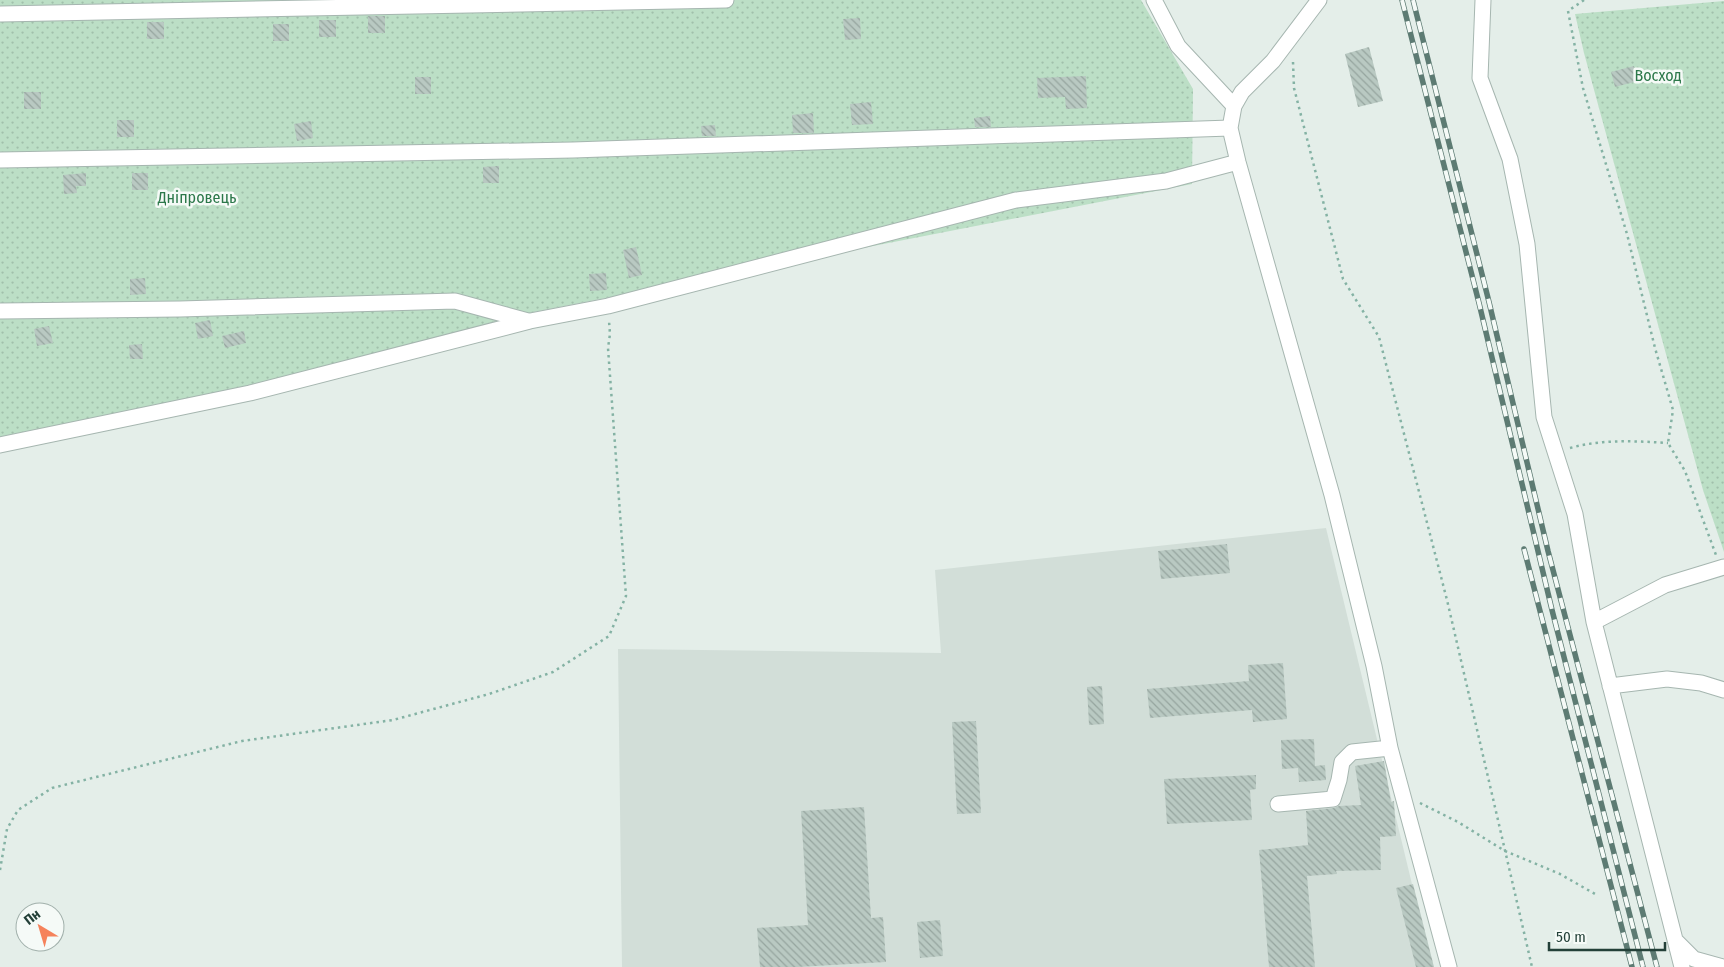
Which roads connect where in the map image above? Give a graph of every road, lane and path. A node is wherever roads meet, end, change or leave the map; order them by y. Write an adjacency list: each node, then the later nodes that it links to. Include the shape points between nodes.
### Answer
1 (726, 0): 6 (street)
2 (1154, 0): 8 (street, via 1178,46)
3 (1318, 0): 8 (street)
4 (1483, 0): 17 (street, via 1480,78 1510,159 1527,244 1544,416)
5 (1584, 0): 15 (path, via 1568,11 1583,88 1627,234 1654,348 1673,410)
6 (0, 14)
7 (1292, 60): 25 (path, via 1294,88 1343,279 1379,337 1447,600)
8 (1234, 106): 9 (street)
9 (1230, 128): 10 (street, via 583,150); 11 (street)
10 (0, 160)
11 (1238, 162): 12 (street, via 1166,181 1016,200); 22 (street, via 1332,494 1374,666)
12 (608, 306): 14 (street); 26 (path, via 608,348 626,596 609,636 553,672 481,697 393,720 242,742 52,788 14,816 7,829)
13 (0, 311): 14 (street, via 455,301)
14 (530, 321): 16 (street, via 250,393)
15 (1668, 443): 17 (path, via 1631,440 1587,443); 18 (path, via 1685,471)
16 (0, 445)
17 (1555, 452): 19 (street, via 1575,514)
18 (1722, 568): 19 (street, via 1665,586)
19 (1594, 622): 20 (street)
20 (1610, 686): 21 (street, via 1667,679 1701,683); 28 (street)
21 (1724, 690)
22 (1390, 748): 23 (street); 24 (street, via 1352,752 1342,762 1333,799)
23 (1403, 794): 25 (path); 29 (street)
24 (1278, 804)
25 (1505, 851): 27 (path, via 1560,874); 30 (path)
26 (0, 870)
27 (1596, 894)
28 (1676, 941): 31 (street); 32 (street, via 1694,959)
29 (1449, 967)
30 (1532, 967)
31 (1682, 967)
32 (1723, 967)

